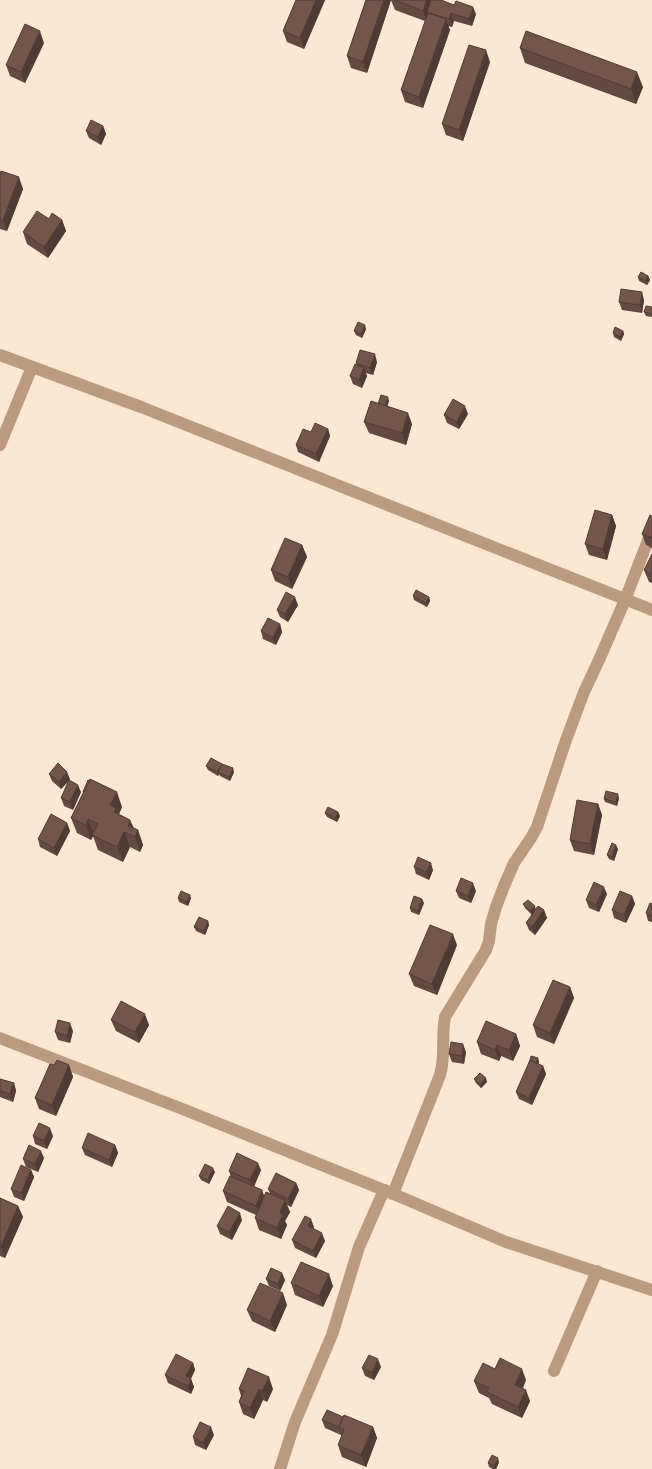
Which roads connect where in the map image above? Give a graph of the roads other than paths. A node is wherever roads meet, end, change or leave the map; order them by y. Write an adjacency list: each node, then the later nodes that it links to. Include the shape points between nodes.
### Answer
1 (0, 355): 2 (street)
2 (32, 366): 3 (street); 5 (street)
3 (0, 446)
4 (652, 530): 5 (street)
5 (625, 600): 6 (street); 8 (street, via 584,692 537,827 514,862 504,886 491,924 486,950 445,1017 444,1059 440,1075)
6 (652, 610)
7 (0, 1038): 8 (street)
8 (389, 1192): 9 (street, via 506,1242); 12 (street, via 359,1247 332,1335 295,1422)
9 (597, 1271): 10 (street); 11 (street)
10 (652, 1290)
11 (554, 1371)
12 (280, 1469)

